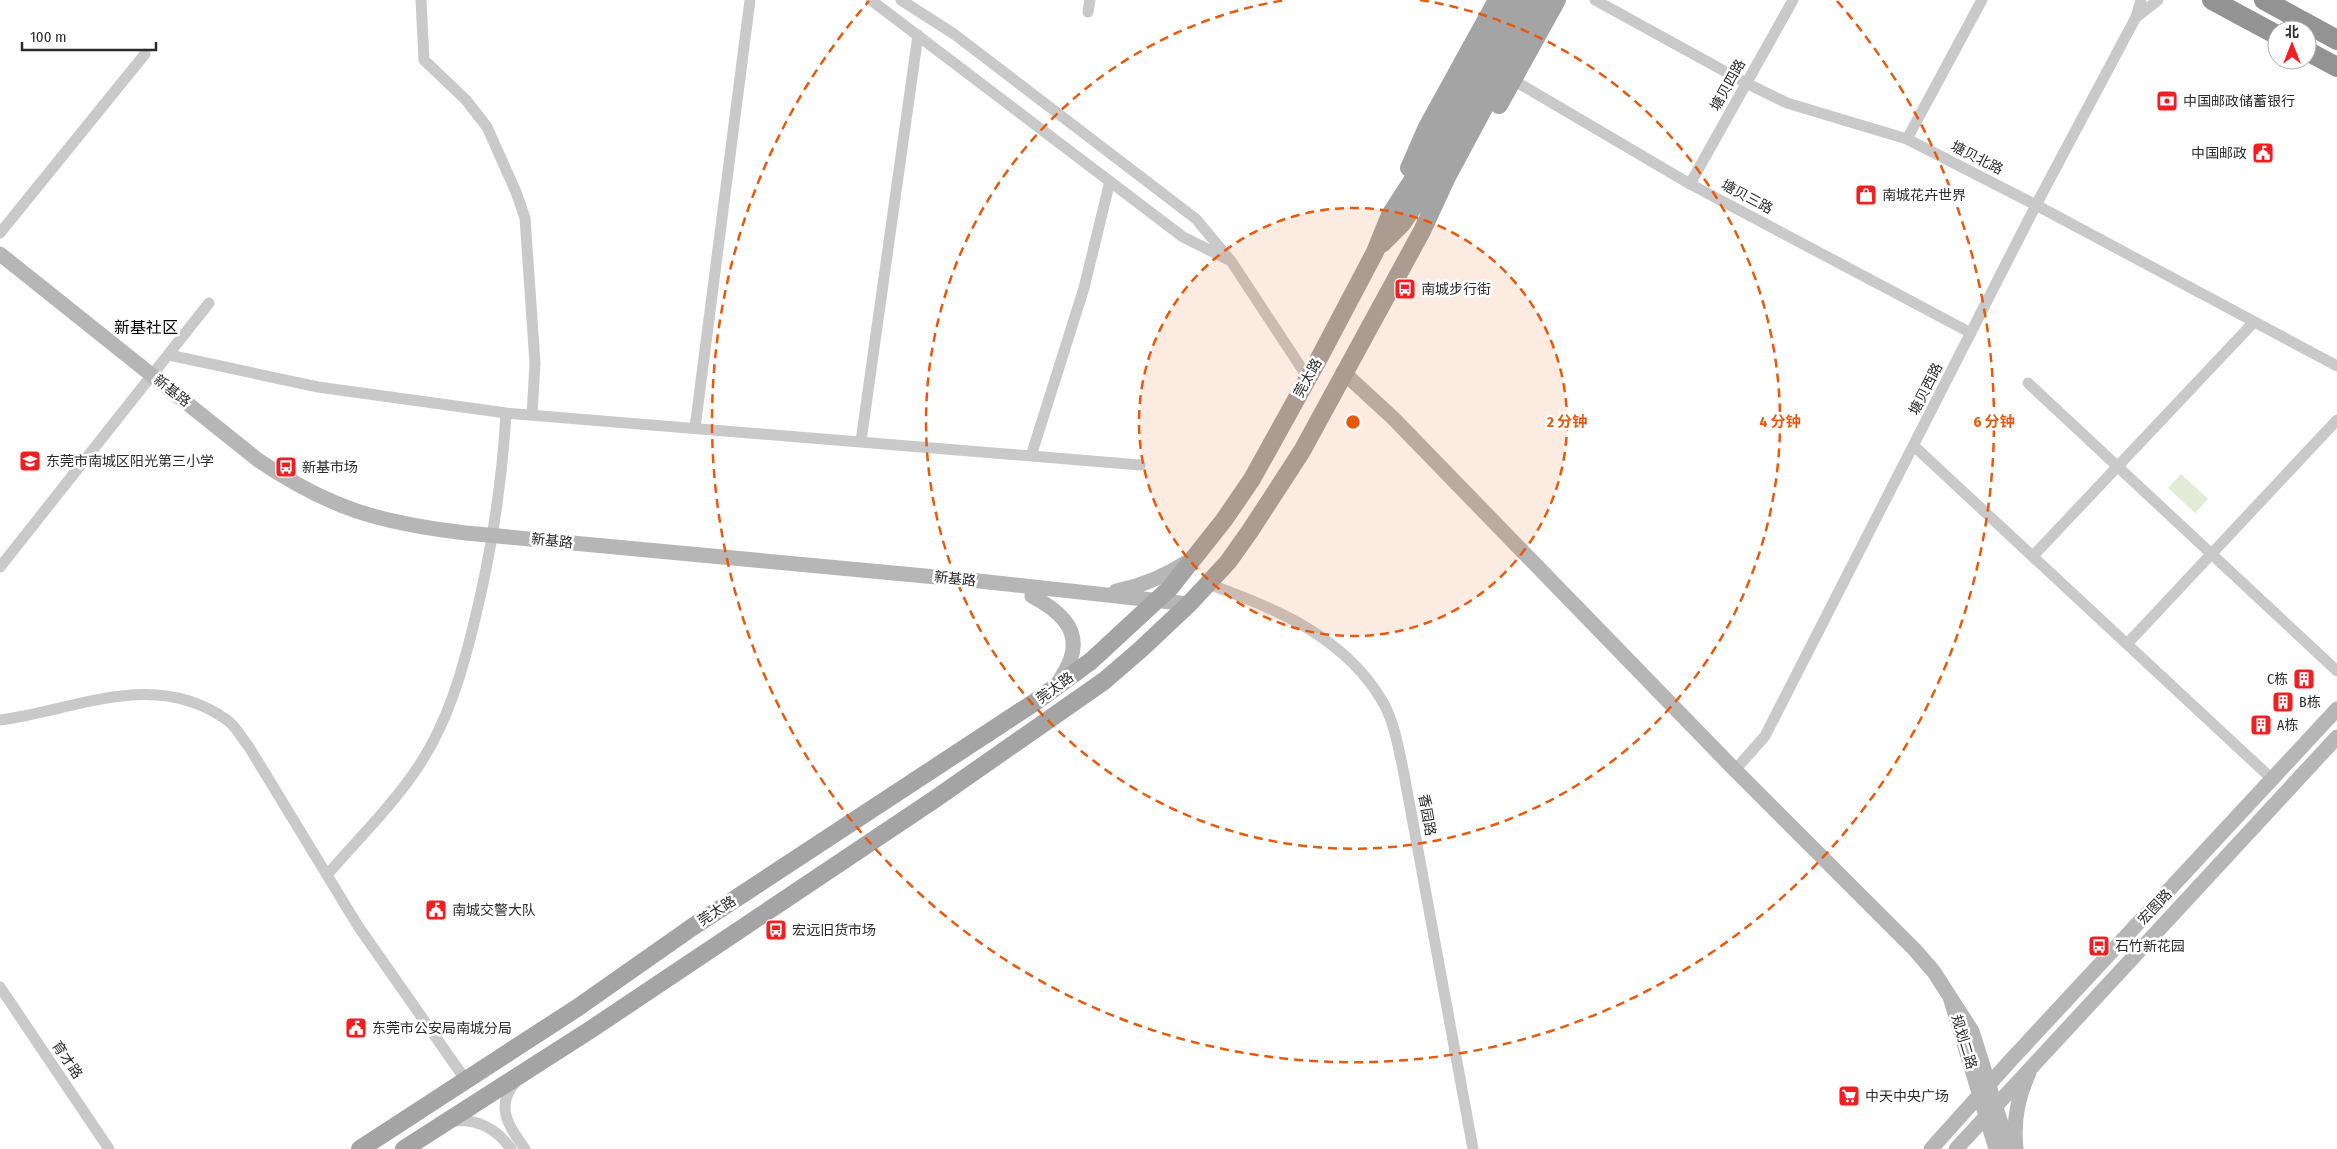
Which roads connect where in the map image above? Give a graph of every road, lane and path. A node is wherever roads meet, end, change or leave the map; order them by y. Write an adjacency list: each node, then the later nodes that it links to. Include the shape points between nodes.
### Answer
1 (420, 0): 51 (street, via 424,60 466,100 487,127 525,218 535,362)
2 (750, 0): 53 (street)
3 (901, 0): 38 (street, via 954,34 1196,219)
4 (1090, 0): 18 (street)
5 (1497, 0): 33 (main road, via 1426,127)
6 (1511, 0): 33 (main road, 莞太路, via 1421,167)
7 (1528, 0): 31 (main road)
8 (1542, 0): 34 (main road, 莞太路, via 1447,177)
9 (1557, 0): 26 (main road)
10 (1595, 0): 27 (street, 塘贝北路)
11 (1793, 0): 27 (street, 塘贝四路)
12 (1982, 0): 28 (street)
13 (2141, 0): 19 (street)
14 (2158, 0): 19 (street)
15 (2212, 0): 20 (highway)
16 (2264, 0): 22 (highway)
17 (877, 2): 21 (street)
18 (1088, 12)
19 (2136, 17): 32 (street, 塘贝西路)
20 (2267, 30)
21 (918, 35): 29 (street); 54 (street)
22 (2337, 40)
23 (145, 54): 35 (street)
24 (2317, 56): 25 (highway)
25 (2337, 67)
26 (1513, 80): 30 (street, 塘贝三路); 34 (main road, via 1454,186)
27 (1746, 84): 28 (street, 塘贝北路, via 1787,103); 30 (street, 塘贝四路)
28 (1907, 139): 32 (street, 塘贝北路)
29 (1110, 181): 38 (street, via 1183,237); 56 (street, via 1084,288)
30 (1690, 184): 43 (street, 塘贝三路)
31 (1426, 188): 36 (main road, via 1402,224); 40 (main road, via 1411,227)
32 (2036, 205): 42 (street, 塘贝北路); 43 (street, 塘贝西路)
33 (1390, 215): 36 (main road, 莞太路)
34 (1422, 231): 40 (main road, 莞太路)
35 (0, 233)
36 (1375, 252): 47 (main road, 莞太路)
37 (0, 254): 48 (street, 新基路)
38 (1231, 261): 47 (street)
39 (0, 267): 48 (street, 新基路)
40 (1401, 267): 46 (main road, 莞太路)
41 (209, 303): 44 (street)
42 (2254, 322): 45 (street, 塘贝北路); 58 (street)
43 (1971, 333): 55 (street, 塘贝西路)
44 (169, 355): 48 (street); 50 (street, via 318,387)
45 (2337, 366)
46 (1343, 372): 64 (main road, 莞太路, via 1302,451 1273,498 1228,562); 75 (street, 规划二路, via 1392,418)
47 (1308, 378): 62 (main road, 莞太路, via 1252,478)
48 (150, 380): 59 (street, 新基路, via 303,489 373,517); 63 (street)
49 (2028, 383): 58 (street)
50 (506, 413): 51 (street); 59 (street, via 504,459)
51 (532, 415): 53 (street)
52 (2337, 420): 60 (street)
53 (694, 428): 54 (street)
54 (861, 441): 56 (street)
55 (1914, 446): 61 (street); 75 (street, 塘贝西路, via 1765,736)
56 (1031, 456): 57 (street)
57 (1140, 466)
58 (2118, 466): 60 (street); 61 (street)
59 (492, 540): 65 (street, 新基路); 66 (street, 新基路); 77 (street, via 466,658 447,715 420,764)
60 (2211, 554): 69 (street); 70 (street)
61 (2033, 556): 69 (street)
62 (1194, 558): 65 (street, via 1172,572 1135,587); 67 (main road, 莞太路)
63 (0, 567)
64 (1208, 584): 68 (main road, 莞太路); 90 (street, 香园路, via 1242,596 1322,637 1348,657 1384,705 1393,726 1404,774)
65 (1095, 594): 67 (street, 新基路)
66 (1032, 596): 67 (street, 新基路); 71 (street, via 1057,612 1072,632 1074,646)
67 (1153, 604): 68 (street, 新基路); 71 (main road, 莞太路, via 1091,661)
68 (1184, 608): 80 (main road, 莞太路, via 1104,680 934,799)
69 (2127, 644): 76 (street)
70 (2337, 671)
71 (1056, 688): 81 (main road, 莞太路)
72 (2337, 709): 76 (street, 宏图路)
73 (0, 720): 77 (street, via 115,695 168,696 205,708 229,721 249,747)
74 (2337, 737): 79 (street, 宏图路)
75 (1735, 770): 82 (street, 规划二路, via 1916,950 1934,972 1950,997)
76 (2272, 779): 82 (street, 宏图路)
77 (327, 875): 81 (street, via 358,926)
78 (0, 988): 85 (street, 育才路)
79 (2034, 1063): 83 (street, 宏图路); 95 (street, via 2017,1105)
80 (523, 1074): 84 (main road, 莞太路); 89 (street, via 506,1097 505,1108 510,1129)
81 (466, 1080): 86 (main road, 莞太路)
82 (1984, 1089): 83 (street, 规划二路); 91 (street, 宏图路)
83 (1990, 1110): 92 (street, 宏图路); 93 (street, 规划二路); 94 (street)
84 (446, 1122): 87 (main road, 莞太路); 88 (street, via 468,1120 482,1125 496,1131)
85 (108, 1149)
86 (360, 1149)
87 (404, 1149)
88 (511, 1149)
89 (525, 1149)
90 (1473, 1149)
91 (1932, 1149)
92 (1956, 1149)
93 (1996, 1149)
94 (2011, 1149)
95 (2016, 1149)

